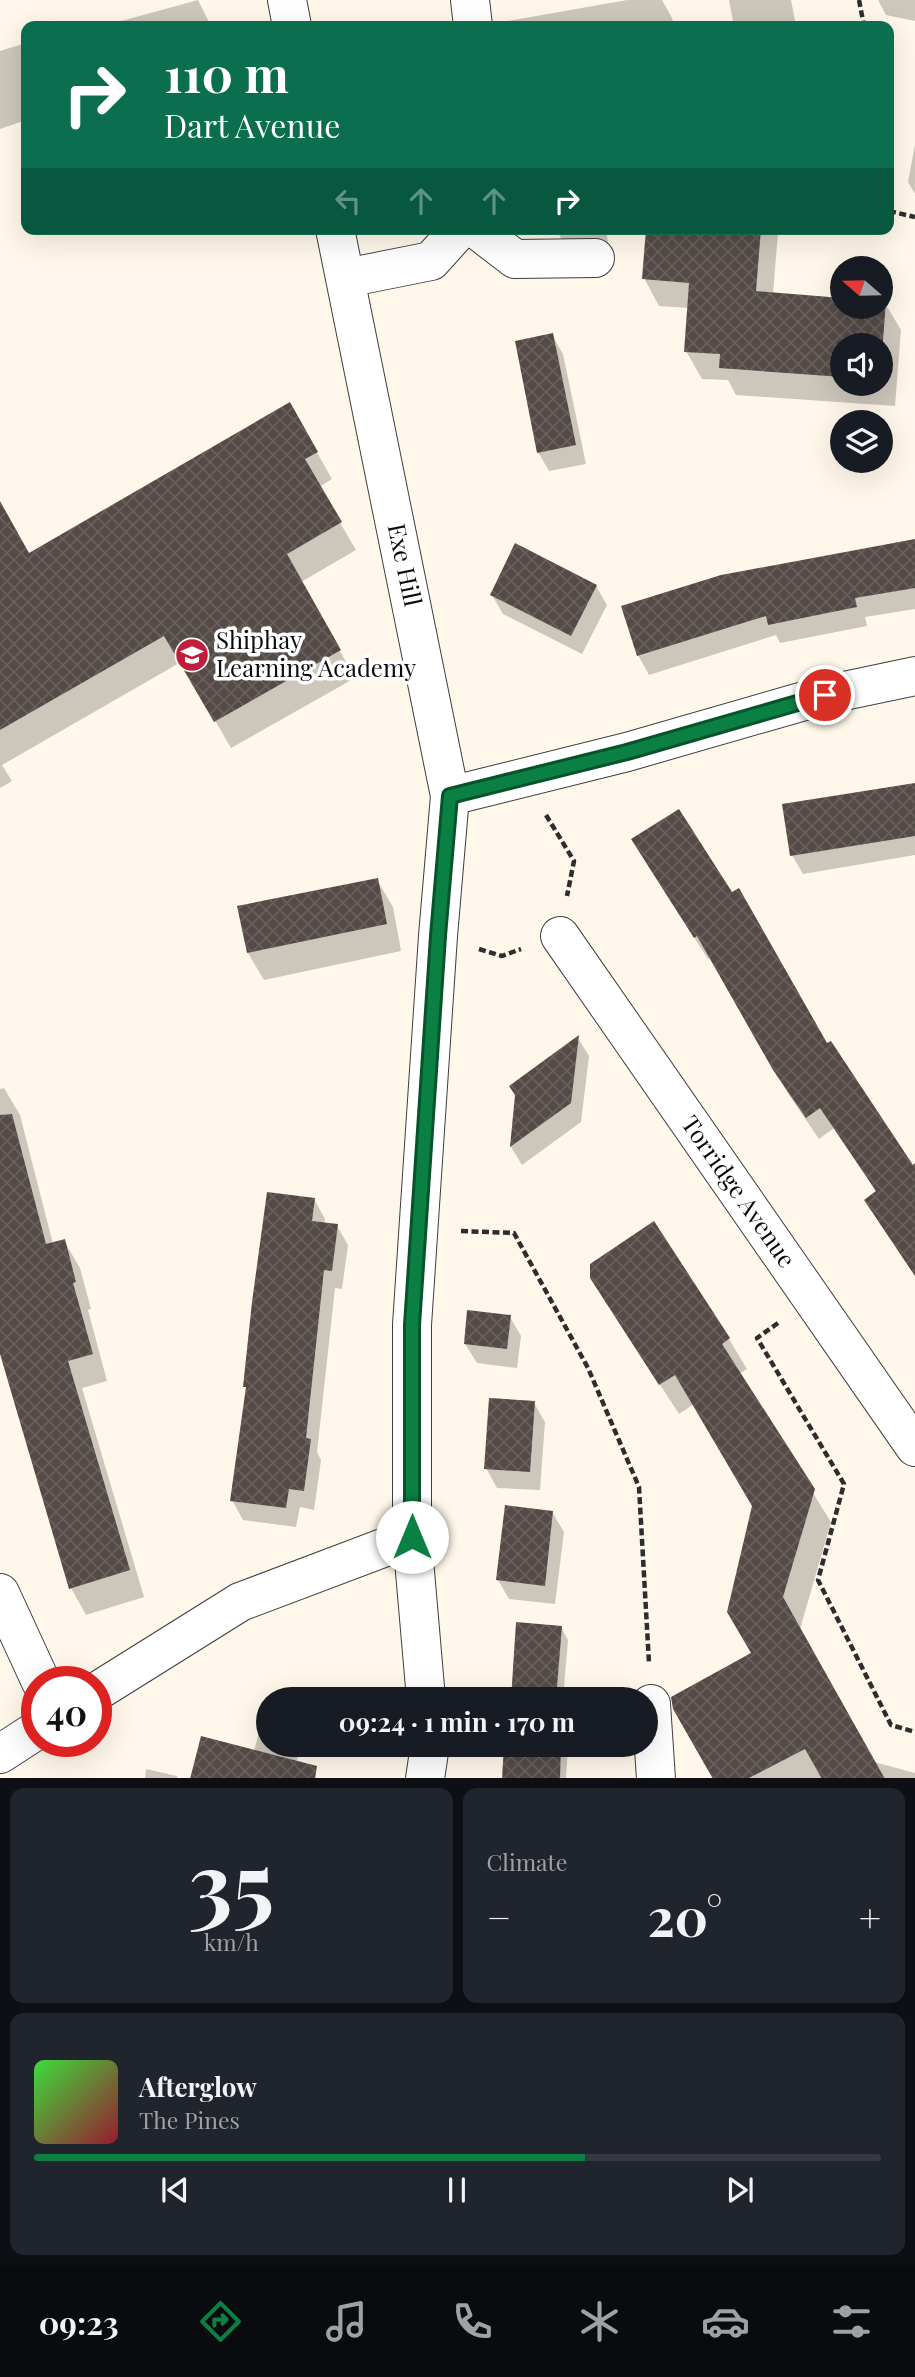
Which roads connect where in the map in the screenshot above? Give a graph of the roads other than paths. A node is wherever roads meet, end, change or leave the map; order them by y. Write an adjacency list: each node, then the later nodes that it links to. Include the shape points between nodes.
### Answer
1 (287, 0): 3 (street)
2 (470, 0): 4 (street)
3 (291, 21)
4 (472, 21)
5 (336, 235): 9 (street, Exe Hill)
6 (455, 235): 9 (street, via 431,261)
7 (484, 235): 8 (street, via 515,258)
8 (595, 258)
9 (346, 278): 11 (street, Exe Hill)
10 (915, 676): 11 (street, via 825,695 627,752)
11 (450, 796): 14 (street, Exe Hill, via 412,1325)
12 (560, 936): 13 (street, Torridge Avenue)
13 (915, 1447)
14 (412, 1537): 17 (street, via 240,1602); 18 (street, Exe Hill)
15 (0, 1593): 16 (street)
16 (34, 1666)
17 (112, 1682)
18 (425, 1687)
19 (21, 1740): 20 (street)
20 (0, 1754)
21 (428, 1757): 23 (street)
22 (655, 1757): 24 (street)
23 (425, 1778)
24 (656, 1778)

